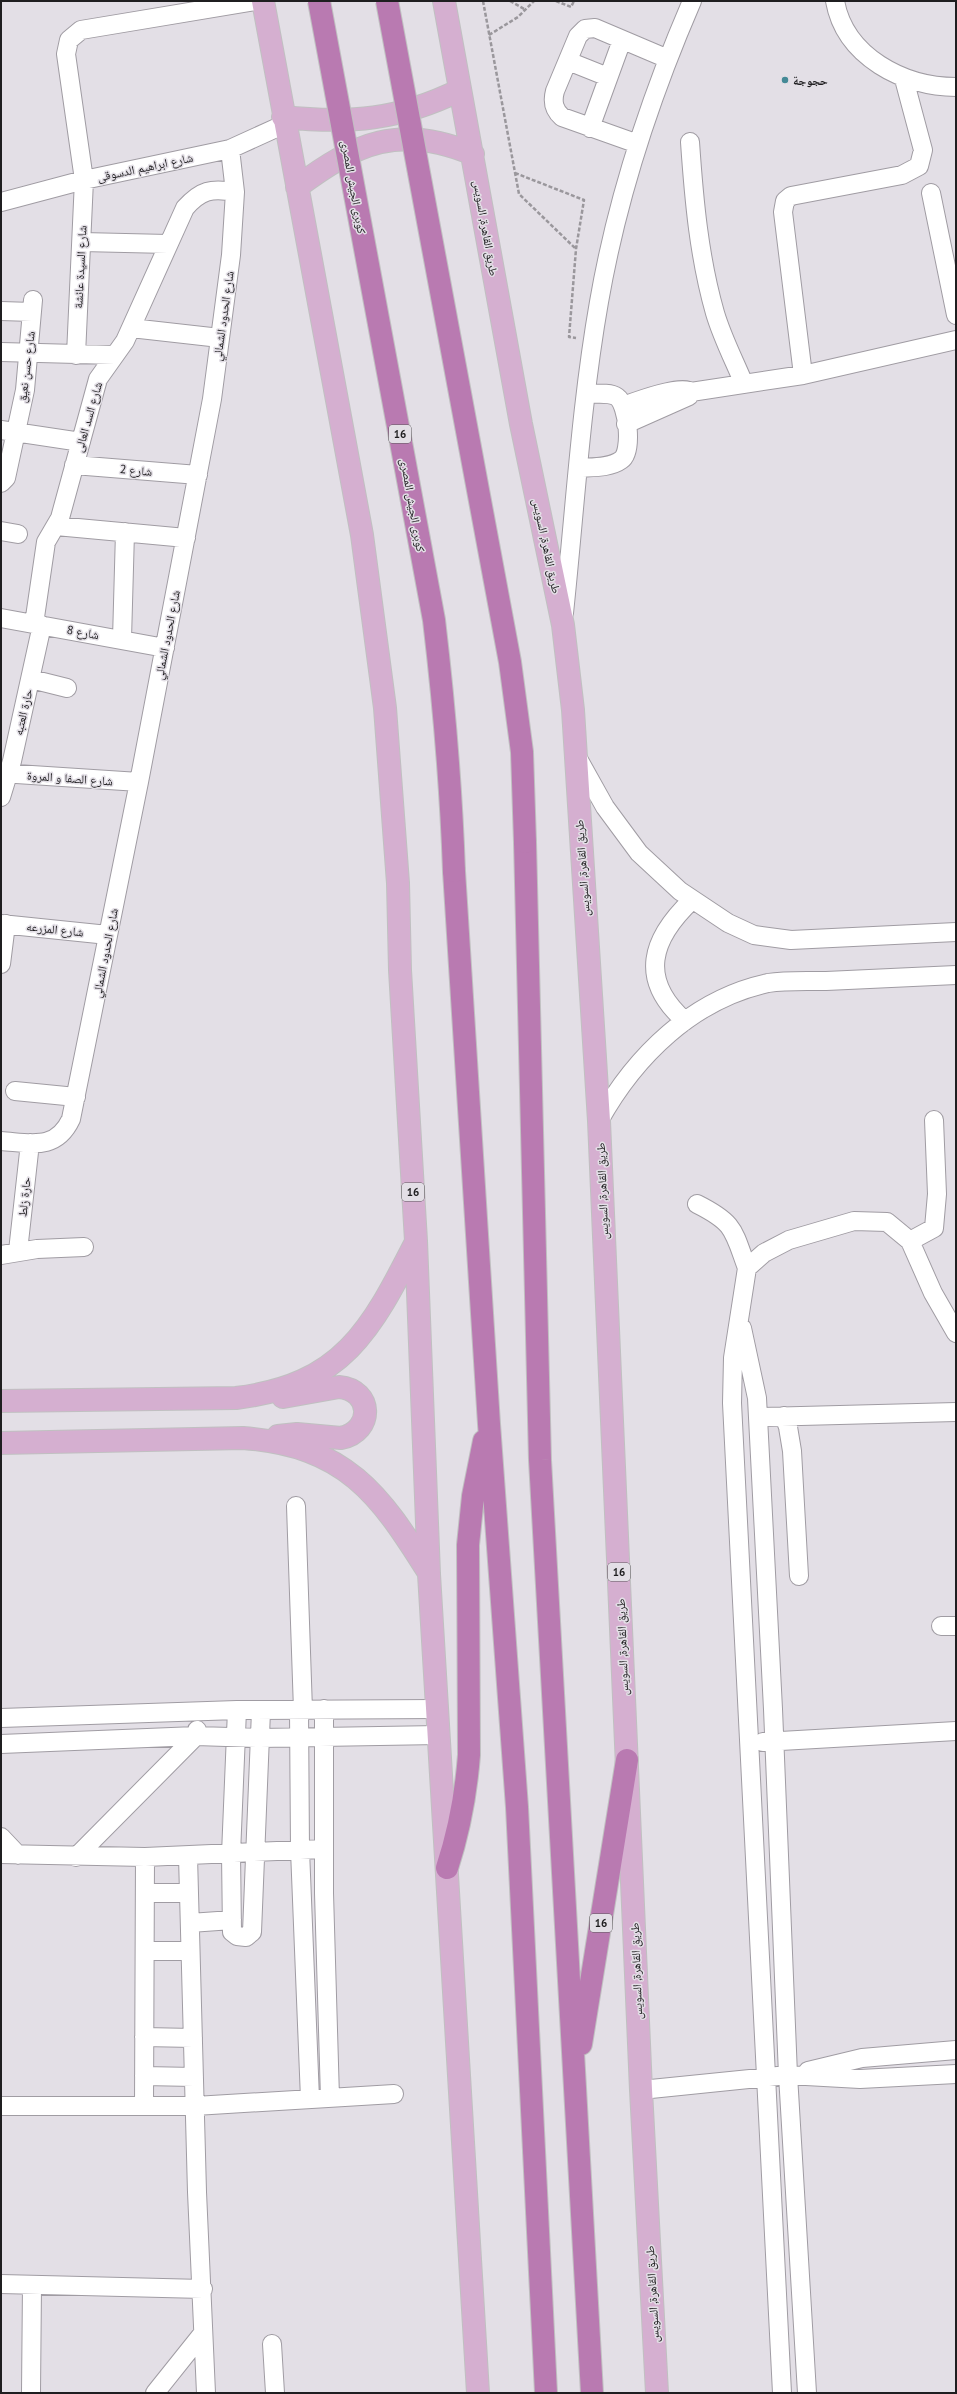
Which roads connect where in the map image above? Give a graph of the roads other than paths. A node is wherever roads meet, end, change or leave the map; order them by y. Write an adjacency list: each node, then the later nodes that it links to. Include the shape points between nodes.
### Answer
1 (255, 1): 21 (street, شارع السيدة عائشة, via 88,29 74,34 66,54)
2 (263, 1): 15 (main road, 16)
3 (319, 1): 90 (highway, كوبرى الجيش المصرى / 16, bridge, via 434,620 446,726)
4 (387, 1): 140 (highway, 16, bridge, via 510,662 522,752 540,1460)
5 (444, 1): 14 (main road, طريق القاهرة, السويس / 16)
6 (692, 1): 9 (street)
7 (834, 1): 12 (street, via 846,29 862,50 881,67)
8 (622, 40): 9 (street); 10 (street, via 594,28 585,30 578,36); 11 (street)
9 (668, 60): 18 (street)
10 (568, 61): 11 (street); 16 (street, via 553,97 555,108 562,117)
11 (608, 77): 16 (street)
12 (904, 79): 13 (street, via 930,86); 37 (street, via 923,150 919,166 902,175 791,196 785,201 783,212)
13 (956, 87)
14 (460, 90): 15 (main road, via 420,108 377,118 333,121); 20 (main road, طريق القاهرة, السويس / 16)
15 (284, 120): 19 (street, شارع ابراهيم الدسوقى); 22 (main road, 16)
16 (590, 128): 18 (street)
17 (690, 142): 38 (street, via 703,265 716,314)
18 (638, 144): 40 (street, via 608,257 592,340)
19 (230, 148): 21 (street, شارع ابراهيم الدسوقى); 23 (street, شارع الحدود الشمالي)
20 (473, 154): 22 (main road, via 456,147 419,139 382,141 347,153); 54 (main road, طريق القاهرة, السويس / 16, via 521,424)
21 (84, 180): 25 (street, شارع ابراهيم الدسوقى); 26 (street, شارع السيدة عائشة)
22 (297, 187): 77 (main road, 16, via 362,535 385,708 398,883 400,970)
23 (235, 192): 27 (street, شارع السد العالى, via 213,190 195,196 185,208); 31 (street, شارع الحدود الشمالي, via 231,254)
24 (931, 193): 29 (street)
25 (1, 202)
26 (82, 242): 27 (street); 35 (street, شارع السيدة عائشة)
27 (168, 244): 30 (street, شارع السد العالى)
28 (1, 311): 34 (street, شارع حسن نعيق, via 32,306)
29 (956, 315)
30 (131, 328): 31 (street); 36 (street, شارع السد العالى)
31 (220, 338): 47 (street, شارع الحدود الشمالي)
32 (956, 340): 37 (street)
33 (1, 352): 34 (street)
34 (29, 354): 35 (street); 43 (street, شارع حسن نعيق)
35 (76, 355): 36 (street)
36 (114, 355): 44 (street, شارع السد العالى, via 98,380)
37 (804, 375): 38 (street)
38 (744, 384): 39 (street)
39 (691, 392): 41 (street, via 683,389); 42 (street, via 685,399)
40 (587, 394): 41 (street, via 612,395 619,398); 46 (street)
41 (623, 406): 42 (street)
42 (626, 424): 46 (street, via 629,446 623,459 610,465)
43 (9, 431): 44 (street); 48 (street, شارع حسن نعيق, via 6,478)
44 (81, 442): 45 (street, شارع السد العالى)
45 (74, 465): 47 (street, شارع 2); 49 (street, شارع السد العالى)
46 (579, 468): 54 (street)
47 (198, 475): 51 (street, شارع الحدود الشمالي)
48 (1, 483)
49 (56, 526): 50 (street); 53 (street, شارع السد العالى, via 46,542)
50 (125, 532): 51 (street); 55 (street)
51 (186, 538): 56 (street, شارع الحدود الشمالي)
52 (1, 618): 53 (street, شارع 8)
53 (38, 625): 55 (street, شارع 8); 57 (street, حارة العتبه)
54 (563, 626): 59 (main road, طريق القاهرة, السويس / 16)
55 (122, 639): 56 (street, شارع 8)
56 (165, 648): 61 (street, شارع الحدود الشمالي)
57 (30, 679): 58 (street); 60 (street, حارة العتبه)
58 (67, 688)
59 (575, 752): 63 (street, via 621,831 658,873); 73 (main road, طريق القاهرة, السويس / 16)
60 (5, 773): 61 (street, شارع الصفا و المروة); 62 (street, حارة العتبه)
61 (139, 782): 66 (street, شارع الحدود الشمالي)
62 (1, 797)
63 (692, 900): 65 (street, via 728,923 754,935 791,940); 69 (street, via 673,918 664,931 655,964 663,996 672,1010)
64 (3, 924): 66 (street, شارع المزرعه); 67 (street)
65 (956, 932)
66 (108, 935): 71 (street, شارع الحدود الشمالي)
67 (1, 964)
68 (956, 975): 69 (street, via 769,983 725,998)
69 (685, 1021): 73 (street, via 649,1051 627,1076)
70 (15, 1091): 71 (street)
71 (76, 1097): 75 (street, شارع الحدود الشمالي, via 71,1119 59,1136 40,1144)
72 (934, 1120): 78 (street, via 937,1194 934,1228)
73 (599, 1121): 113 (main road, طريق القاهرة, السويس / 16)
74 (1, 1141): 75 (street)
75 (30, 1143): 80 (street, حارة زلط)
76 (697, 1204): 82 (street, via 721,1216 733,1230)
77 (416, 1241): 85 (main road, via 375,1319 348,1350 332,1363 296,1384); 94 (main road, 16)
78 (910, 1241): 82 (street, via 887,1222 854,1220 789,1240 764,1253); 84 (street, via 933,1293)
79 (84, 1247): 80 (street)
80 (18, 1251): 81 (street)
81 (1, 1255)
82 (747, 1268): 83 (street)
83 (740, 1320): 89 (street, via 757,1398); 111 (street, via 733,1358 732,1403)
84 (956, 1333)
85 (257, 1396): 86 (main road); 91 (main road, via 287,1397 339,1387 358,1395 365,1407 360,1428 348,1436 341,1438 297,1434)
86 (1, 1401)
87 (956, 1412): 88 (street)
88 (784, 1416): 89 (street); 95 (street, via 792,1451)
89 (758, 1417): 110 (street)
90 (489, 1424): 123 (highway, 16, via 476,1472 468,1545 467,1784); 158 (highway, 16, via 517,1807)
91 (263, 1440): 92 (main road, via 237,1438); 94 (main road, via 319,1455 352,1475 372,1492 393,1516)
92 (1, 1443)
93 (296, 1506): 99 (street)
94 (430, 1574): 97 (main road, 16)
95 (799, 1576)
96 (324, 1709): 97 (street); 99 (street); 109 (street)
97 (438, 1709): 104 (main road, 16)
98 (237, 1710): 100 (street); 101 (street); 106 (street)
99 (301, 1710): 100 (street); 108 (street)
100 (261, 1711): 107 (street)
101 (198, 1712): 102 (street); 105 (street)
102 (1, 1718)
103 (956, 1731): 110 (street)
104 (439, 1735): 109 (street); 123 (main road, 16)
105 (196, 1736): 106 (street); 112 (street); 121 (street)
106 (236, 1737): 107 (street); 118 (street)
107 (260, 1738): 108 (street); 117 (street)
108 (298, 1738): 109 (street); 116 (street)
109 (324, 1738): 115 (street)
110 (774, 1741): 111 (street); 137 (street)
111 (749, 1742): 139 (street)
112 (1, 1744)
113 (627, 1760): 140 (highway, 16); 141 (main road, طريق القاهرة, السويس / 16)
114 (1, 1836): 119 (street)
115 (323, 1849): 116 (street); 130 (street)
116 (300, 1850): 117 (street); 131 (street)
117 (255, 1852): 118 (street); 126 (street, via 250,1936 237,1936 232,1932)
118 (231, 1854): 120 (street); 126 (street)
119 (9, 1855): 121 (street)
120 (188, 1856): 122 (street); 125 (street)
121 (76, 1857): 122 (street)
122 (145, 1857): 124 (street)
123 (447, 1868): 157 (main road, 16)
124 (145, 1893): 125 (street); 128 (street)
125 (189, 1893): 127 (street)
126 (232, 1920): 127 (street)
127 (190, 1923): 129 (street)
128 (145, 1951): 129 (street); 132 (street)
129 (190, 1951): 133 (street)
130 (325, 1951): 131 (street); 143 (street)
131 (305, 1952): 144 (street)
132 (144, 2037): 133 (street); 136 (street)
133 (193, 2038): 138 (street)
134 (956, 2050): 137 (street, via 862,2058)
135 (956, 2074): 137 (street, via 860,2079)
136 (144, 2076): 138 (street); 146 (street)
137 (788, 2076): 139 (street); 162 (street)
138 (194, 2077): 147 (street)
139 (765, 2078): 141 (street); 161 (street)
140 (575, 2086): 159 (highway, 16)
141 (641, 2090): 160 (main road, طريق القاهرة, السويس / 16)
142 (394, 2094): 143 (street)
143 (330, 2098): 144 (street)
144 (310, 2099): 147 (street)
145 (1, 2106): 146 (street)
146 (144, 2106): 147 (street)
147 (195, 2106): 150 (street)
148 (1, 2284): 149 (street)
149 (32, 2285): 150 (street); 153 (street)
150 (203, 2289): 151 (street)
151 (203, 2333): 154 (street); 155 (street)
152 (272, 2344): 156 (street)
153 (31, 2393)
154 (155, 2393)
155 (206, 2393)
156 (275, 2393)
157 (478, 2393)
158 (546, 2393)
159 (592, 2393)
160 (657, 2393)
161 (782, 2393)
162 (807, 2393)

